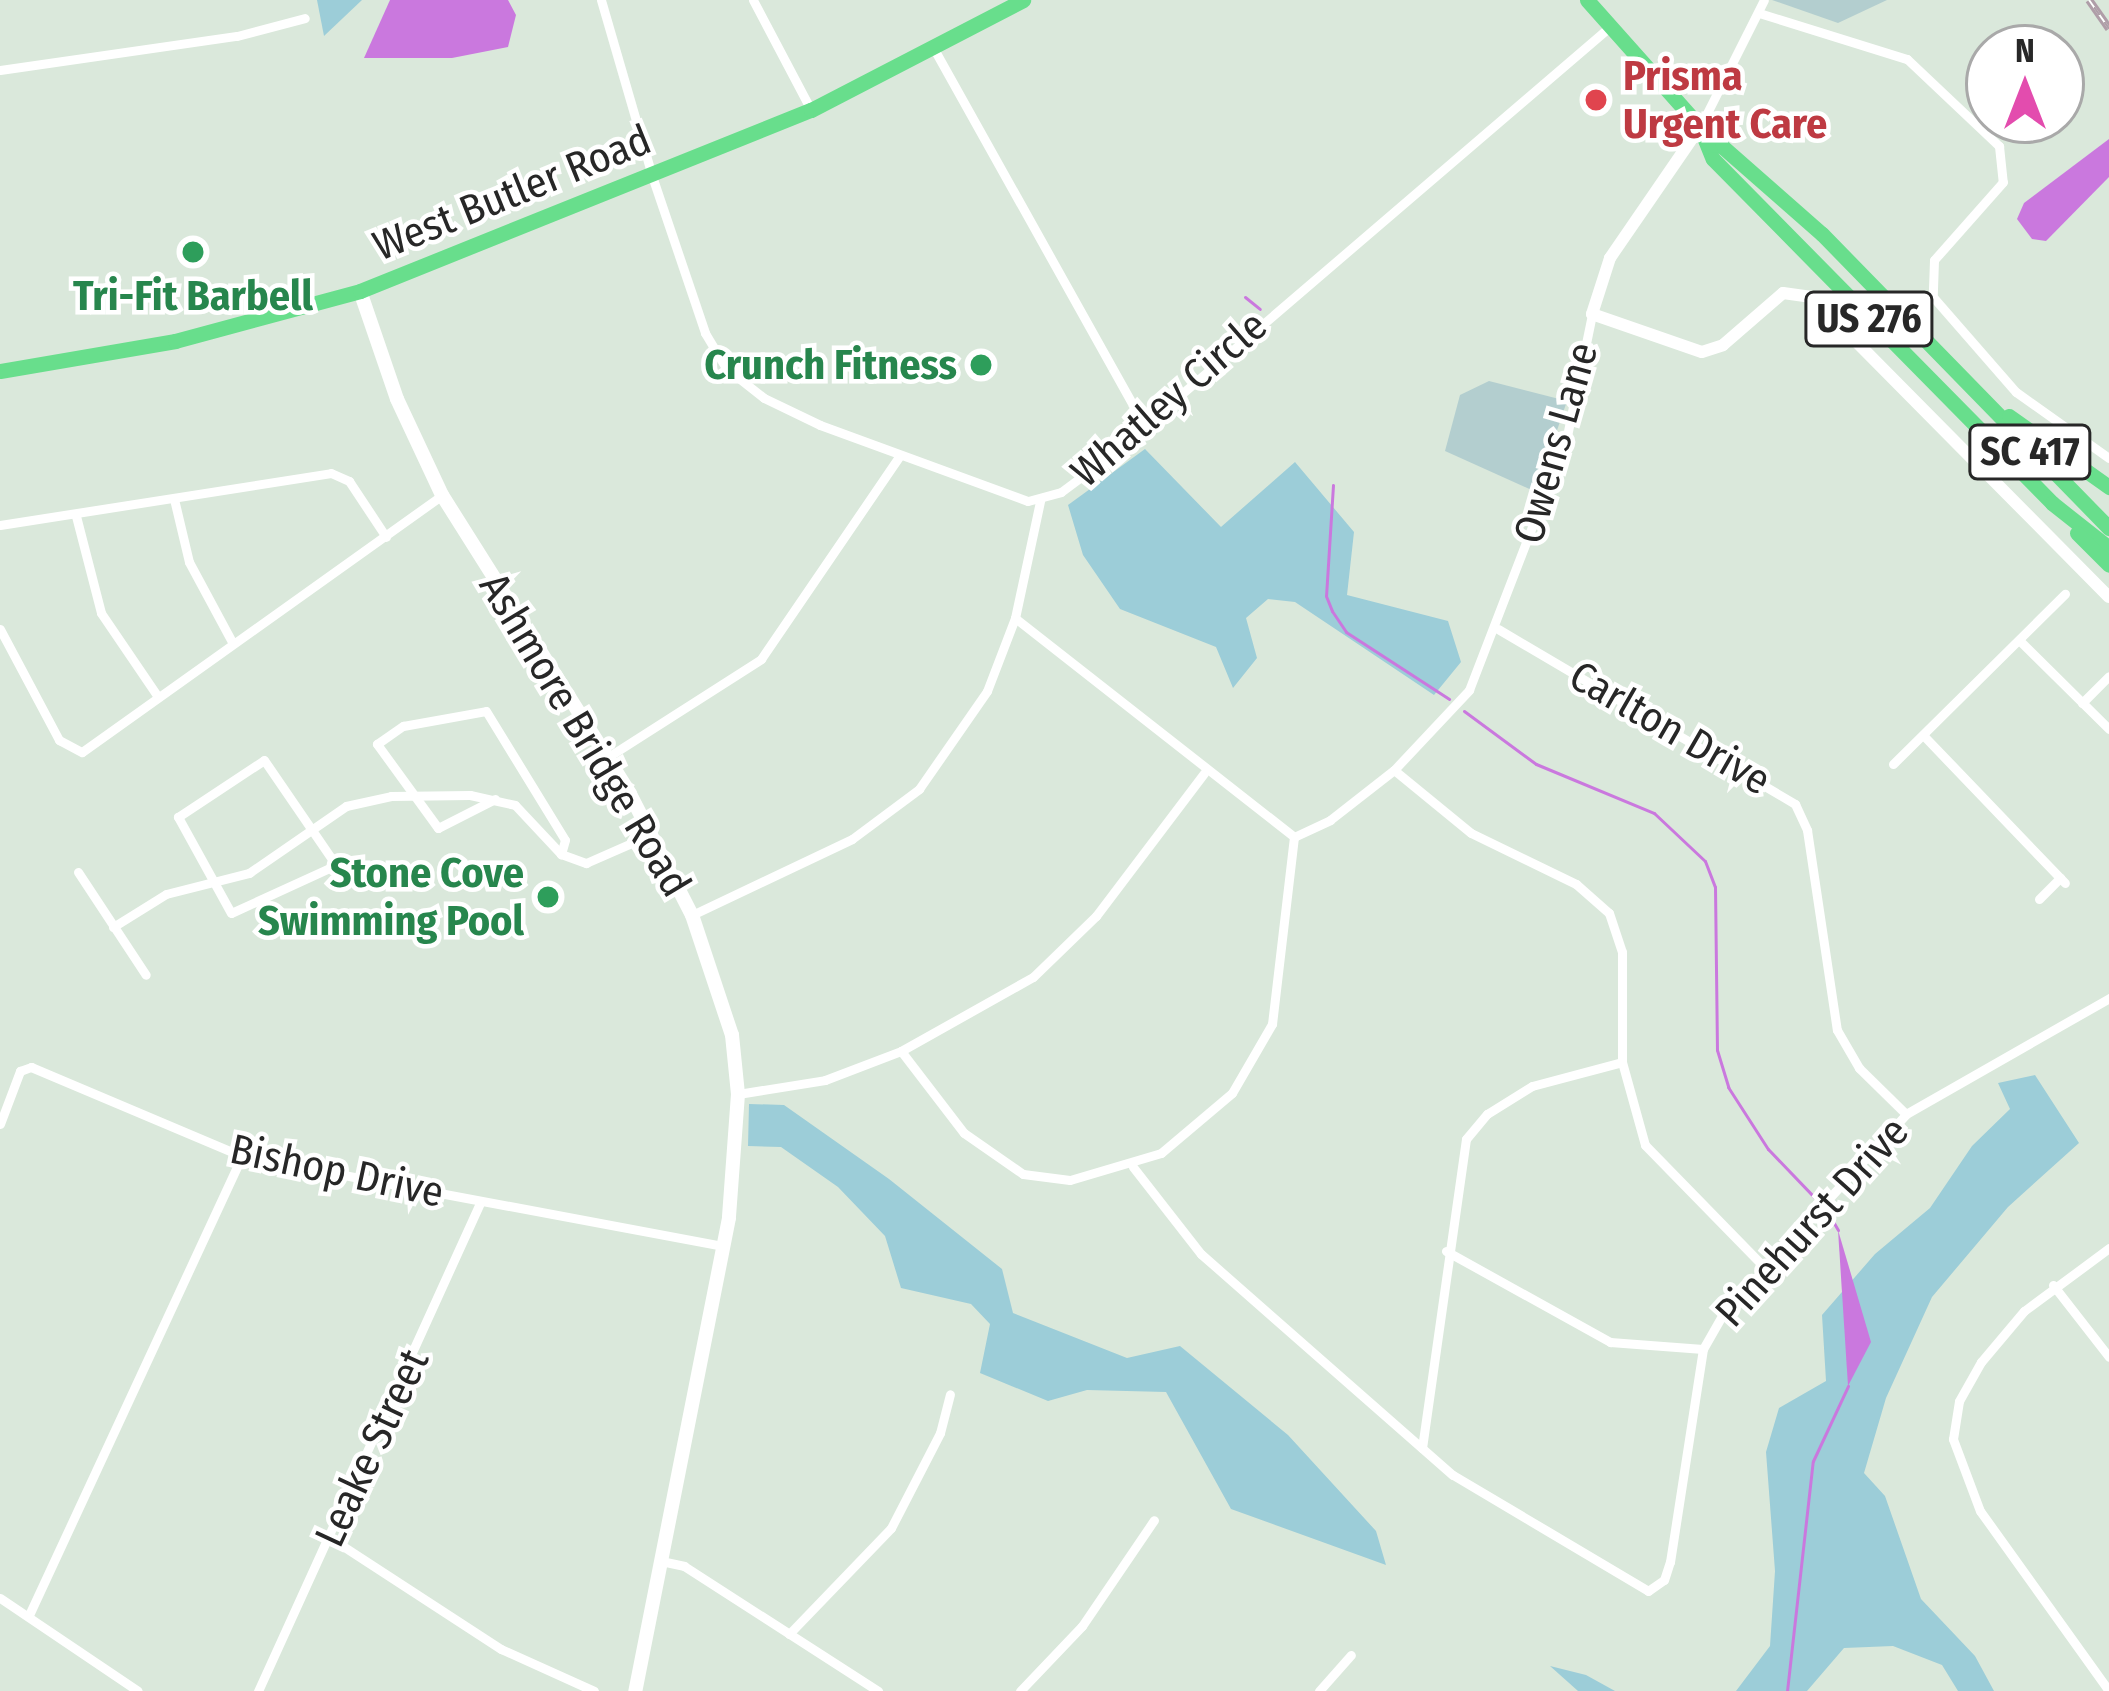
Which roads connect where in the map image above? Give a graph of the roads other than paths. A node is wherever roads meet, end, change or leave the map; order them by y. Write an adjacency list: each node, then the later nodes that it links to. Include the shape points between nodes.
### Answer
1 (601, 0): 13 (street, Whatley Circle)
2 (753, 0): 11 (street)
3 (1023, 0): 9 (main road, West Butler Road)
4 (1587, 0): 8 (main road, US 276)
5 (1764, 0): 6 (street, Owens Lane)
6 (1759, 13): 12 (street, Owens Lane); 20 (street, via 1907,59 1999,146 2003,182 1940,250 1930,272 1933,297 2016,392)
7 (305, 18): 10 (street, via 237,36)
8 (1606, 30): 12 (main road, US 276); 18 (street, Whatley Circle)
9 (934, 49): 11 (main road, West Butler Road); 18 (street)
10 (0, 70)
11 (811, 110): 13 (main road, West Butler Road)
12 (1700, 127): 15 (street, Owens Lane, via 1610,257); 16 (main road, US 276, via 1729,146); 25 (main road, US 276, via 1712,159)
13 (652, 176): 14 (main road, West Butler Road); 19 (street, Whatley Circle, via 705,333 726,368 780,407)
14 (360, 292): 17 (main road, West Butler Road, via 184,339); 22 (main road, Ashmore Bridge Road)
15 (1592, 314): 33 (street, via 1702,352 1723,345 1783,293 1812,297); 35 (street, Owens Lane, via 1568,436)
16 (1956, 370): 21 (main road, US 276); 28 (main road, SC 417)
17 (0, 371)
18 (1144, 425): 24 (street, Whatley Circle)
19 (899, 457): 24 (street, Whatley Circle); 44 (street, via 761,659)
20 (2109, 458)
21 (2109, 488)
22 (442, 495): 29 (street); 44 (main road, Ashmore Bridge Road)
23 (174, 499): 26 (street); 29 (street, via 332,472 349,481); 38 (street, via 189,562)
24 (1040, 501): 34 (street)
25 (2051, 503): 30 (main road, SC 417); 31 (main road, US 276)
26 (76, 516): 27 (street); 40 (street, via 101,613)
27 (0, 525)
28 (2109, 528)
29 (386, 537): 38 (street)
30 (2109, 548)
31 (2109, 565)
32 (2065, 594): 37 (street)
33 (2109, 597)
34 (1015, 618): 47 (street); 57 (street, via 975,712 904,804 851,839)
35 (1498, 628): 46 (street, Owens Lane, via 1469,691); 64 (street, Carlton Drive, via 1795,804 1807,830 1837,1030 1859,1068)
36 (0, 629): 40 (street, via 68,752 82,752)
37 (2020, 641): 41 (street); 43 (street)
38 (232, 642): 40 (street)
39 (2109, 676): 41 (street)
40 (156, 694)
41 (2082, 703): 42 (street)
42 (2109, 730)
43 (1923, 735): 45 (street); 56 (street, via 2063,880)
44 (608, 757): 51 (main road, Ashmore Bridge Road)
45 (1892, 764)
46 (1394, 770): 52 (street, Owens Lane); 62 (street, via 1472,833 1576,884 1609,913 1622,952)
47 (1204, 772): 52 (street); 61 (street, via 1061,954 1003,998)
48 (414, 796): 49 (street); 49 (street, via 438,828); 50 (street, via 346,806); 53 (street, via 377,744 404,725 486,711 565,840)
49 (495, 799): 53 (street, via 515,806)
50 (312, 829): 55 (street, via 249,873); 55 (street, via 336,865 330,873 231,913); 55 (street, via 264,760 178,817)
51 (650, 835): 53 (street, via 603,860); 57 (main road, Ashmore Bridge Road)
52 (1294, 837): 67 (street, via 1281,986 1265,1040 1216,1112)
53 (561, 854)
54 (78, 872): 58 (street)
55 (216, 878): 58 (street, via 166,894)
56 (2039, 899)
57 (692, 915): 63 (main road, Ashmore Bridge Road, via 724,999)
58 (113, 927): 59 (street)
59 (146, 975)
60 (2109, 998): 64 (street, Pinehurst Drive)
61 (902, 1051): 63 (street, via 825,1080); 67 (street, via 964,1133 1012,1169 1058,1180)
62 (1622, 1062): 71 (street, via 1532,1086 1475,1125 1460,1154); 72 (street, via 1652,1158)
63 (738, 1094): 69 (main road, Ashmore Bridge Road)
64 (1906, 1114): 72 (street, Pinehurst Drive)
65 (0, 1124): 66 (street, Bishop Drive, via 20,1071 31,1067)
66 (242, 1156): 68 (street, Bishop Drive); 82 (street)
67 (1133, 1166): 77 (street, Pinehurst Drive, via 1201,1254)
68 (480, 1203): 69 (street, Bishop Drive); 79 (street, Leake Street)
69 (724, 1246): 80 (main road, Ashmore Bridge Road)
70 (2109, 1248): 73 (street)
71 (1446, 1251): 74 (street, via 1610,1342); 77 (street)
72 (1763, 1266): 74 (street, Pinehurst Drive)
73 (2053, 1285): 75 (street); 92 (street, via 1969,1380 1954,1419 1955,1457 1980,1511)
74 (1703, 1349): 77 (street, Pinehurst Drive, via 1670,1562 1654,1590 1481,1494)
75 (2109, 1357)
76 (950, 1394): 83 (street, via 940,1433 891,1528)
77 (1422, 1448)
78 (1154, 1520): 90 (street, via 1082,1625)
79 (332, 1539): 86 (street, Leake Street); 87 (street, via 501,1649)
80 (661, 1561): 83 (street, via 684,1567); 88 (main road, Ashmore Bridge Road)
81 (0, 1598): 82 (street)
82 (29, 1615): 85 (street)
83 (789, 1634): 89 (street)
84 (1352, 1655): 91 (street)
85 (138, 1691)
86 (258, 1691)
87 (594, 1691)
88 (635, 1691)
89 (878, 1691)
90 (1020, 1691)
91 (1319, 1691)
92 (2109, 1691)

